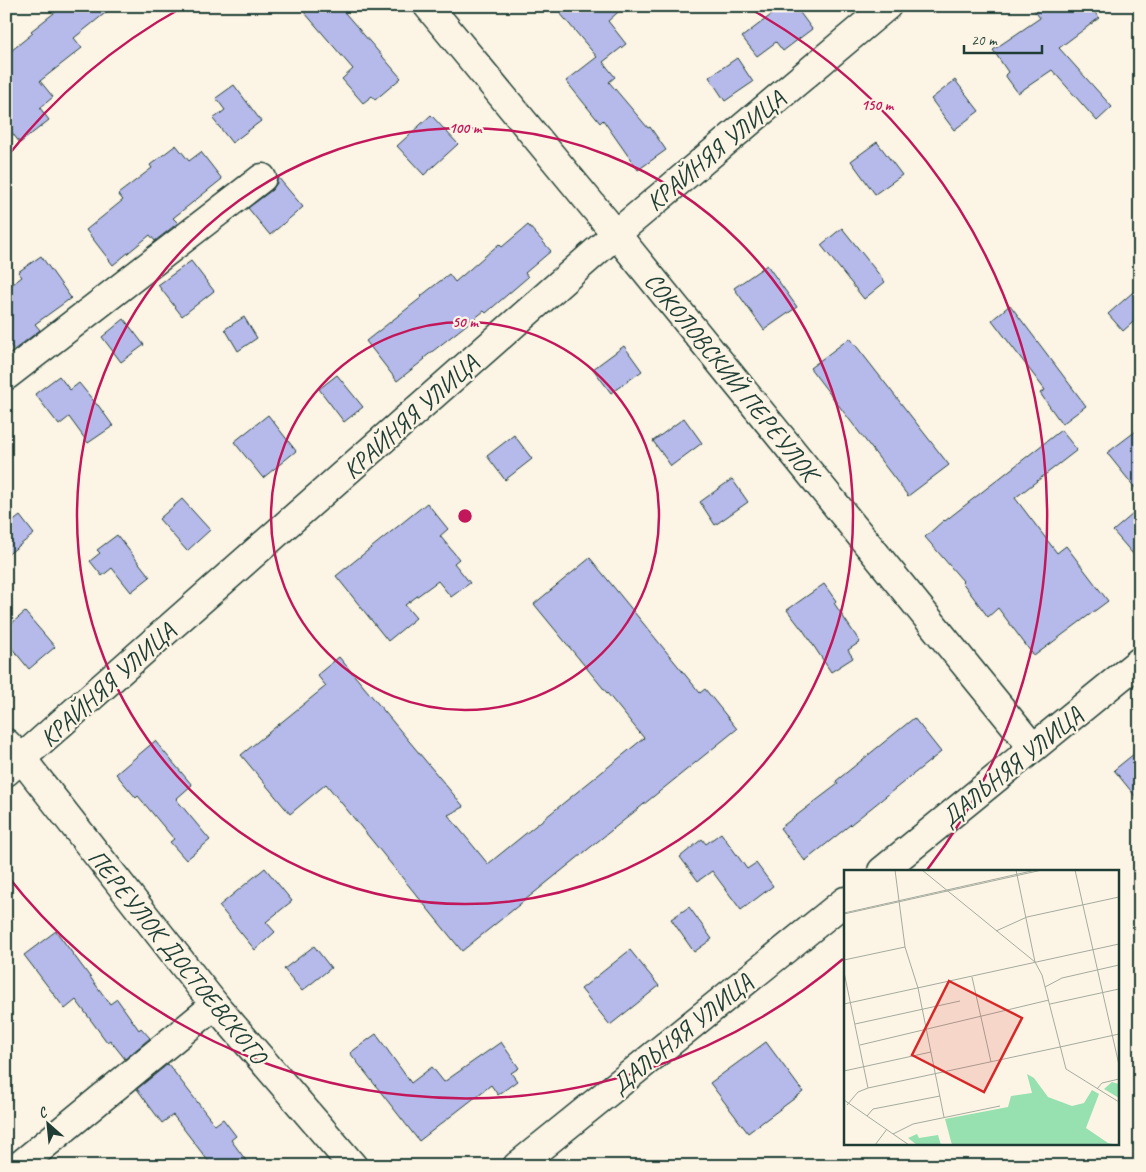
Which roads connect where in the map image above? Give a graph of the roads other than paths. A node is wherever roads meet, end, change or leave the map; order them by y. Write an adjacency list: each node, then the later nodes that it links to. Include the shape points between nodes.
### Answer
1 (428, 6): 4 (street, СОКОЛОВСКИЙ ПЕРЕУЛОК)
2 (886, 6): 4 (street, КРАЙНЯЯ УЛИЦА)
3 (262, 178): 5 (street)
4 (616, 234): 7 (street, СОКОЛОВСКИЙ ПЕРЕУЛОК); 8 (street, КРАЙНЯЯ УЛИЦА)
5 (6, 376)
6 (1140, 661): 7 (street, ДАЛЬНЯЯ УЛИЦА)
7 (1033, 748): 9 (street, ДАЛЬНЯЯ УЛИЦА)
8 (11, 758): 11 (street, ПЕРЕУЛОК ДОСТОЕВСКОГО)
9 (883, 870)
10 (844, 902): 14 (street, ДАЛЬНЯЯ УЛИЦА)
11 (215, 1005): 12 (street); 13 (street, ПЕРЕУЛОК ДОСТОЕВСКОГО)
12 (19, 1166)
13 (353, 1166)
14 (518, 1166)

